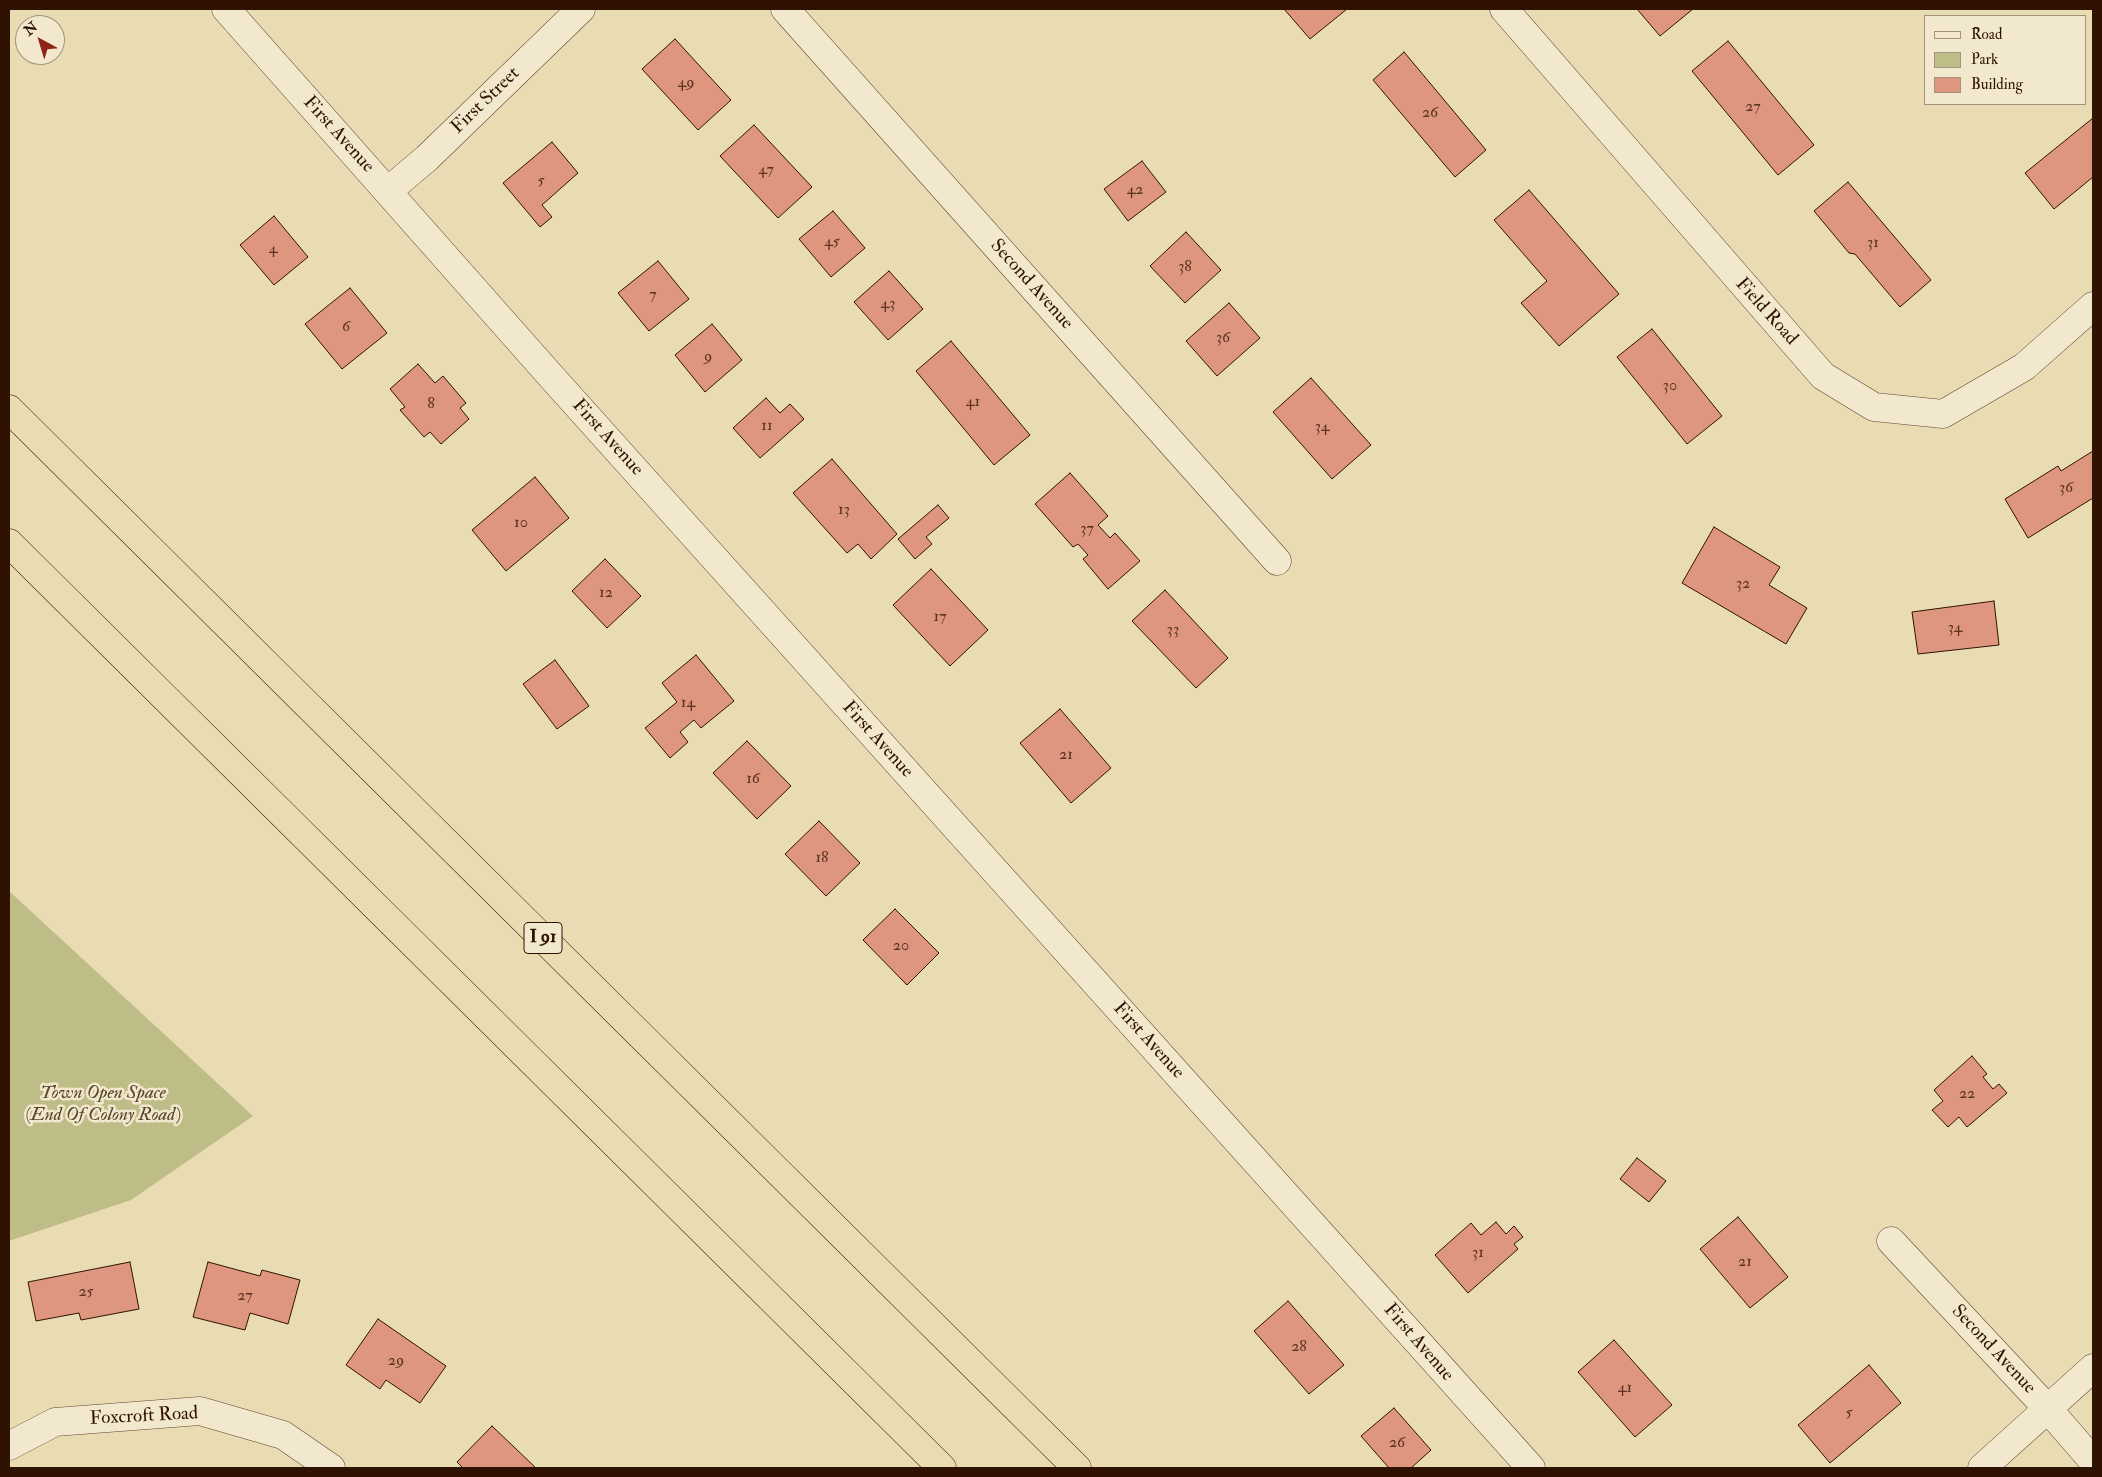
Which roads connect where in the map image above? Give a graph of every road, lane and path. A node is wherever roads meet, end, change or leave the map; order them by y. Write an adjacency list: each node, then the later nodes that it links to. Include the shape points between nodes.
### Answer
1 (226, 9): 5 (street, First Avenue)
2 (581, 9): 5 (street, First Street, via 427,158)
3 (785, 9): 9 (street, Second Avenue)
4 (1504, 9): 6 (street, Field Road, via 1823,376 1874,407 1943,414 2024,367)
5 (388, 191): 18 (street, First Avenue)
6 (2093, 306)
7 (9, 409): 17 (highway, I 91)
8 (9, 543): 16 (highway)
9 (1277, 561)
10 (1891, 1241): 12 (street, Second Avenue)
11 (2093, 1368): 12 (street)
12 (2048, 1408): 14 (street, Second Avenue); 19 (street)
13 (9, 1446): 15 (street, Foxcroft Road, via 55,1422 200,1411 283,1435)
14 (2093, 1461)
15 (331, 1468)
16 (942, 1468)
17 (1077, 1468)
18 (1531, 1468)
19 (1982, 1468)

